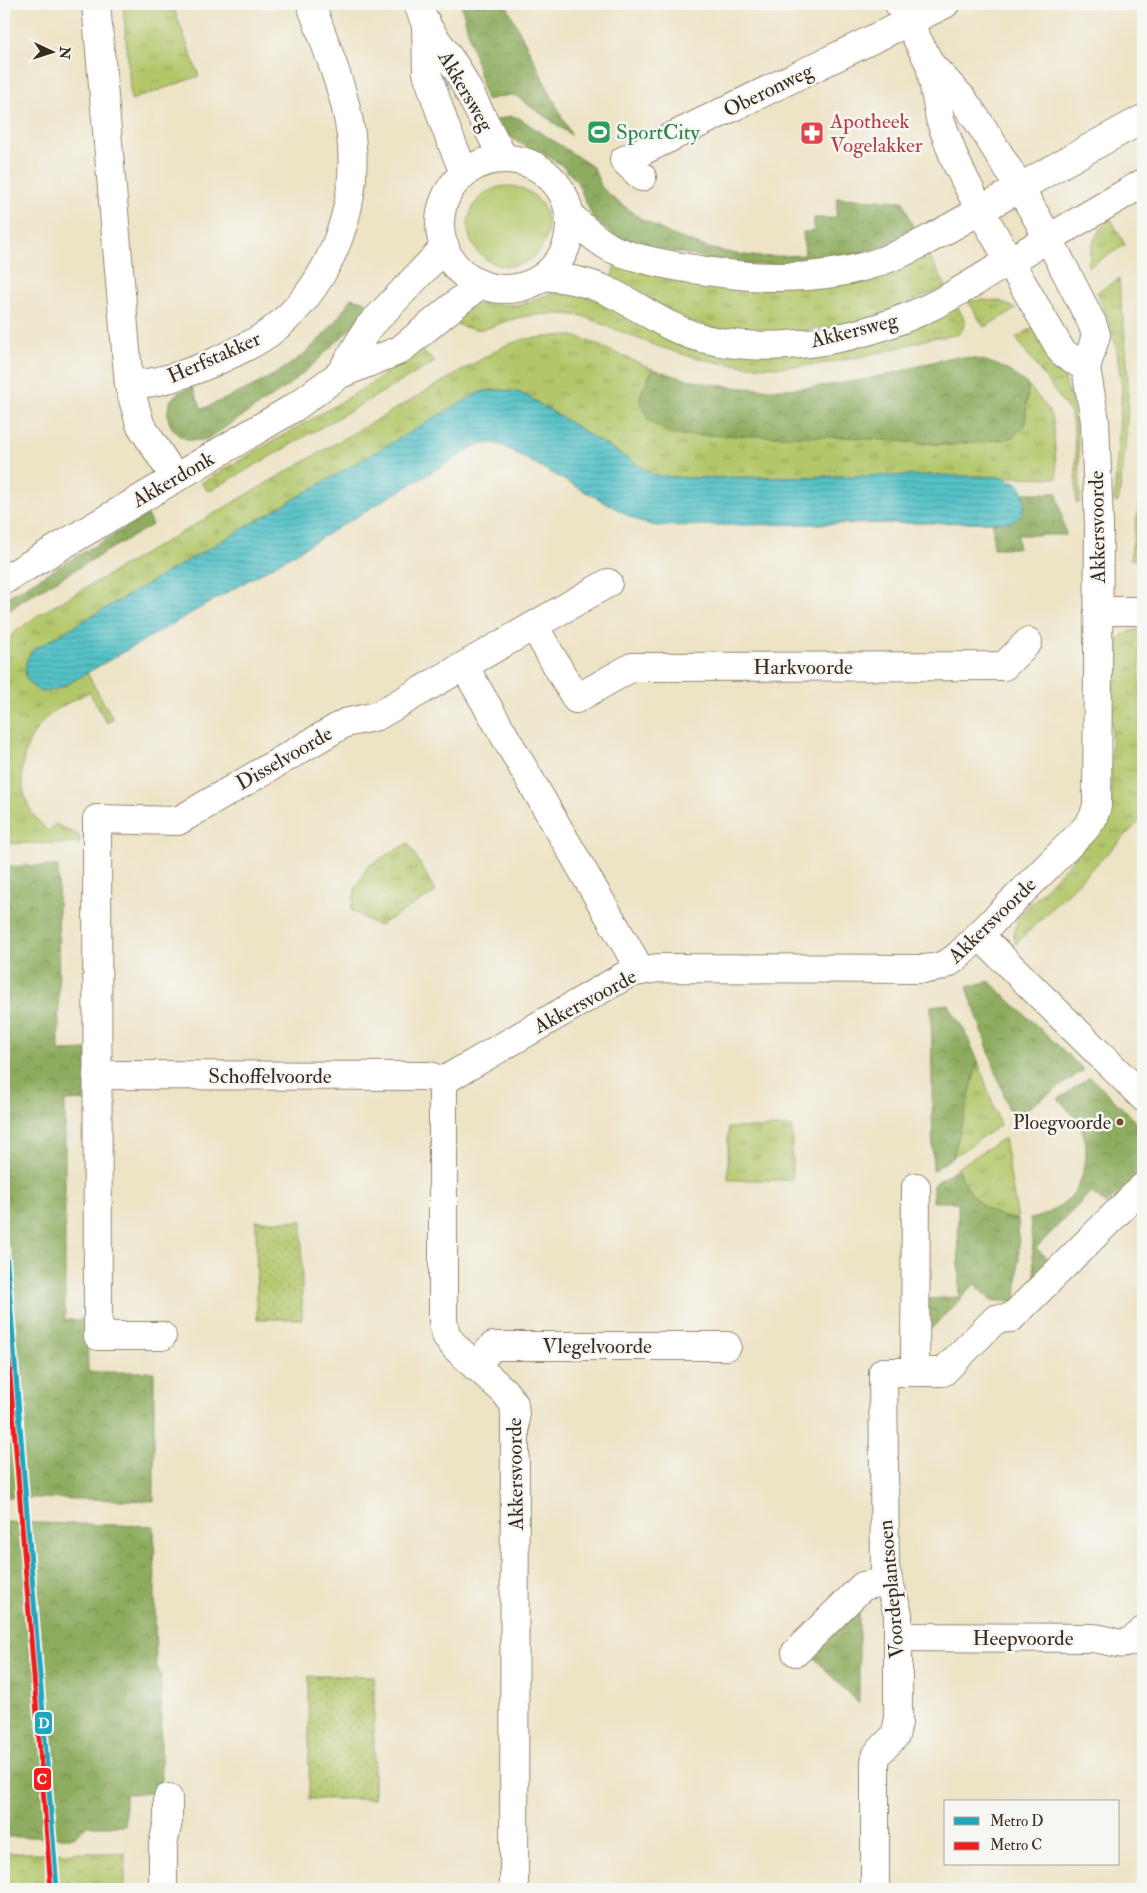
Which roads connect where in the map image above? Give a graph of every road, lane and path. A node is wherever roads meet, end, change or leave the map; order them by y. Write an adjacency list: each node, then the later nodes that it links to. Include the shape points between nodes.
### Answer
1 (96, 4): 22 (street)
2 (311, 4): 22 (street, Herfstakker, via 338,81 352,143 350,195 332,255 300,305 262,337 193,371 159,382)
3 (945, 4): 5 (street, Oberonweg)
4 (425, 11): 8 (street, Akkersweg); 9 (street, Akkersweg, via 427,73)
5 (903, 13): 6 (street); 10 (street, Oberonweg, via 624,160)
6 (930, 64): 12 (street, via 962,98); 13 (street, via 940,119 954,160)
7 (1143, 118): 12 (street)
8 (504, 159): 9 (street, via 483,163); 14 (street, via 530,164 553,179 567,202)
9 (464, 173): 16 (street, via 451,188 443,207 441,227)
10 (642, 177)
11 (1143, 183): 15 (street, Akkersweg)
12 (1020, 188): 13 (street); 15 (street, Akkersvoorde)
13 (980, 210): 14 (street, via 891,258 836,272 778,276 696,270 616,250); 17 (street)
14 (570, 216): 18 (street, via 570,229 562,255)
15 (1049, 239): 17 (street, Akkersweg); 20 (street, Akkersvoorde, via 1096,335)
16 (445, 247): 19 (street, via 459,269); 21 (street, Akkerdonk, via 368,328)
17 (1008, 262): 18 (street, Akkersweg, via 940,302 896,321 818,341 774,345 728,343 691,335 604,289 573,279); 20 (street, via 1062,352)
18 (545, 276): 19 (street, via 527,285 507,289)
19 (480, 284): 21 (street, Akkerdonk, via 400,350)
20 (1086, 368): 26 (street, Akkersvoorde, via 1096,421)
21 (340, 374): 23 (street, Akkerdonk, via 266,425)
22 (129, 385): 23 (street, via 140,424)
23 (175, 478): 24 (street, Akkerdonk)
24 (4, 580)
25 (608, 583): 28 (street, Disselvoorde)
26 (1098, 611): 27 (street); 31 (street, Akkersvoorde, via 1096,806 1093,818)
27 (1143, 611)
28 (534, 626): 29 (street, Harkvoorde, via 576,699 632,667 1004,666); 30 (street, Disselvoorde)
29 (1028, 642)
30 (464, 666): 32 (street); 33 (street, Disselvoorde, via 377,716 345,722 178,820 97,819)
31 (979, 935): 32 (street, Akkersvoorde, via 951,962 933,968 658,968); 35 (street)
32 (641, 971): 34 (street, Akkersvoorde, via 621,978)
33 (97, 1075): 34 (street, Schoffelvoorde, via 429,1076); 38 (street, via 98,1336)
34 (442, 1081): 40 (street, Akkersvoorde, via 443,1321 446,1335 455,1348)
35 (1143, 1097)
36 (916, 1187): 41 (street)
37 (1143, 1187): 41 (street, Voordeplantsoen, via 1011,1318 996,1319 943,1372)
38 (162, 1336)
39 (727, 1346): 40 (street, Vlegelvoorde, via 493,1346)
40 (475, 1366): 48 (street, Akkersvoorde, via 514,1404 515,1415)
41 (915, 1372): 42 (street, Voordeplantsoen, via 883,1372 885,1568)
42 (888, 1582): 44 (street, Voordeplantsoen, via 897,1609); 45 (street, via 863,1586)
43 (1143, 1631): 44 (street, Heepvoorde, via 1129,1643 1122,1644 1102,1638)
44 (898, 1637): 49 (street, Voordeplantsoen, via 897,1731 874,1762)
45 (796, 1652)
46 (168, 1798): 47 (street, via 163,1845)
47 (164, 1889)
48 (514, 1889)
49 (875, 1889)

